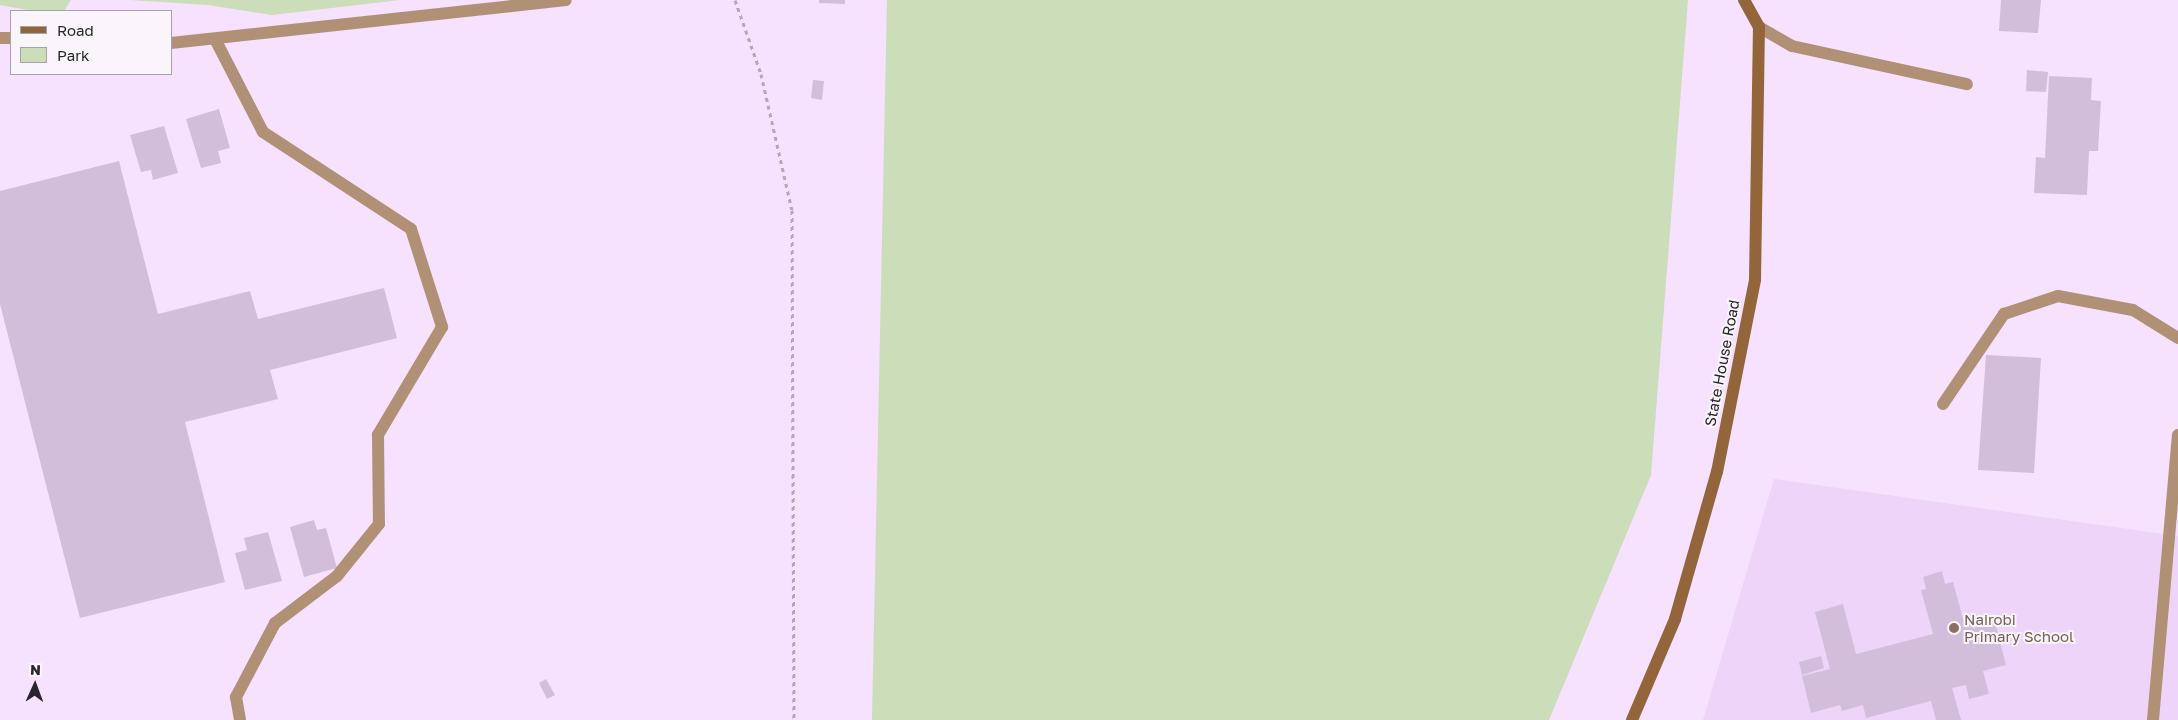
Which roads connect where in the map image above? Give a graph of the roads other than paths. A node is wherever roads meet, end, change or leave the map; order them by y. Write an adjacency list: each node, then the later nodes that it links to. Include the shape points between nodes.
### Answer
1 (566, 0): 4 (lane)
2 (1744, 0): 3 (street, State House Road)
3 (1759, 27): 6 (lane, via 1792,46); 11 (street, State House Road, via 1755,280 1717,472 1675,619)
4 (216, 41): 5 (lane); 10 (lane, via 263,132 411,229 442,328 378,434 379,524 337,576 275,623 236,697)
5 (172, 44)
6 (1967, 84)
7 (2178, 338): 8 (lane, via 2133,310 2058,296 2004,314)
8 (1943, 404)
9 (2178, 435): 12 (lane)
10 (240, 720)
11 (1632, 720)
12 (2153, 720)

